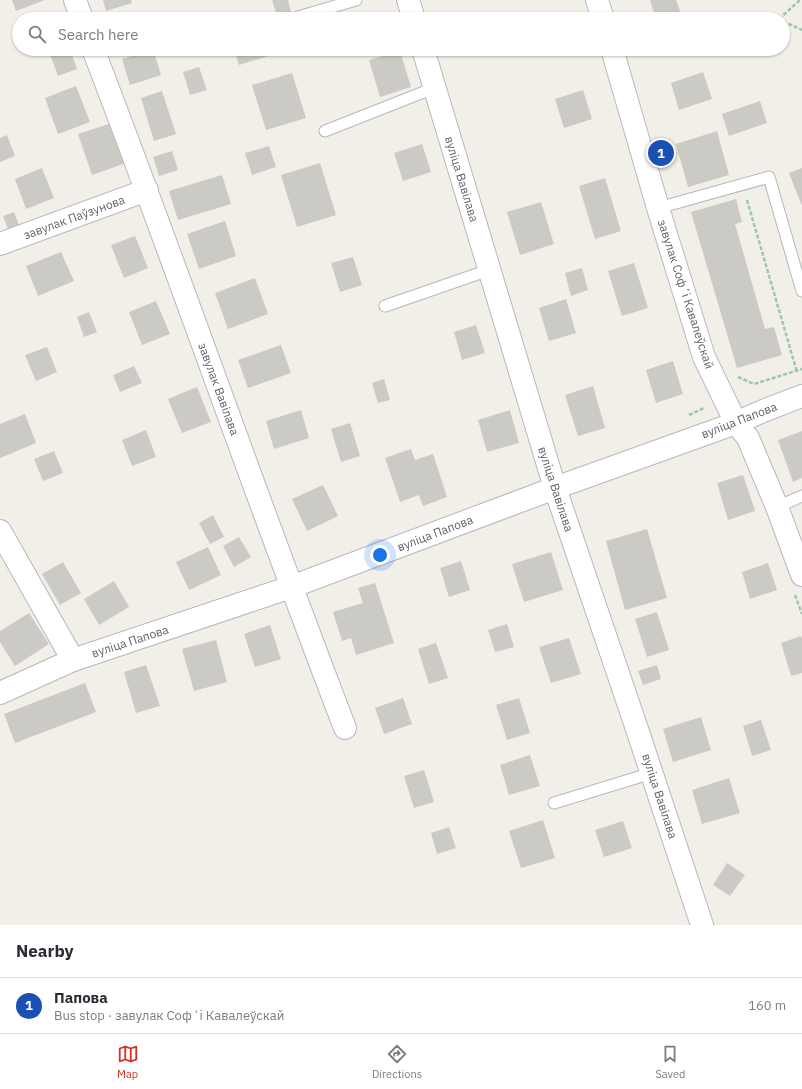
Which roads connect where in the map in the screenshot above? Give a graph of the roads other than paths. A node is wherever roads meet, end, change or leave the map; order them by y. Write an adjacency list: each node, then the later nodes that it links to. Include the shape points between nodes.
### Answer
1 (75, 0): 5 (street)
2 (356, 0): 6 (lane)
3 (408, 0): 7 (street)
4 (597, 0): 8 (street)
5 (79, 12)
6 (317, 12)
7 (412, 12)
8 (601, 12)
9 (97, 56): 14 (street, завулак Вавілава)
10 (425, 56): 12 (street, вуліца Вавілава)
11 (614, 56): 15 (street, завулак Софʼі Кавалеўскай)
12 (434, 88): 13 (lane); 17 (street, вуліца Вавілава)
13 (325, 131)
14 (147, 190): 16 (street, завулак Паўзунова); 27 (street, завулак Вавілава)
15 (658, 208): 18 (lane, via 769,177); 21 (street, завулак Софʼі Кавалеўскай, via 704,357)
16 (0, 244)
17 (490, 270): 19 (lane); 22 (street, вуліца Вавілава)
18 (802, 291)
19 (385, 306)
20 (802, 396): 21 (street, вуліца Папова)
21 (736, 423): 22 (street, вуліца Папова); 24 (street, завулак Софʼі Кавалеўскай, via 748,438)
22 (555, 488): 27 (street, вуліца Папова); 31 (street, вуліца Вавілава)
23 (802, 496): 24 (lane)
24 (777, 507): 26 (street, завулак Софʼі Кавалеўскай)
25 (0, 531): 28 (street)
26 (802, 575)
27 (291, 588): 28 (street, вуліца Папова); 30 (street, завулак Вавілава)
28 (73, 660): 29 (street, вуліца Папова)
29 (0, 693)
30 (345, 728)
31 (652, 773): 32 (lane); 33 (street, вуліца Вавілава)
32 (554, 803)
33 (702, 925)

